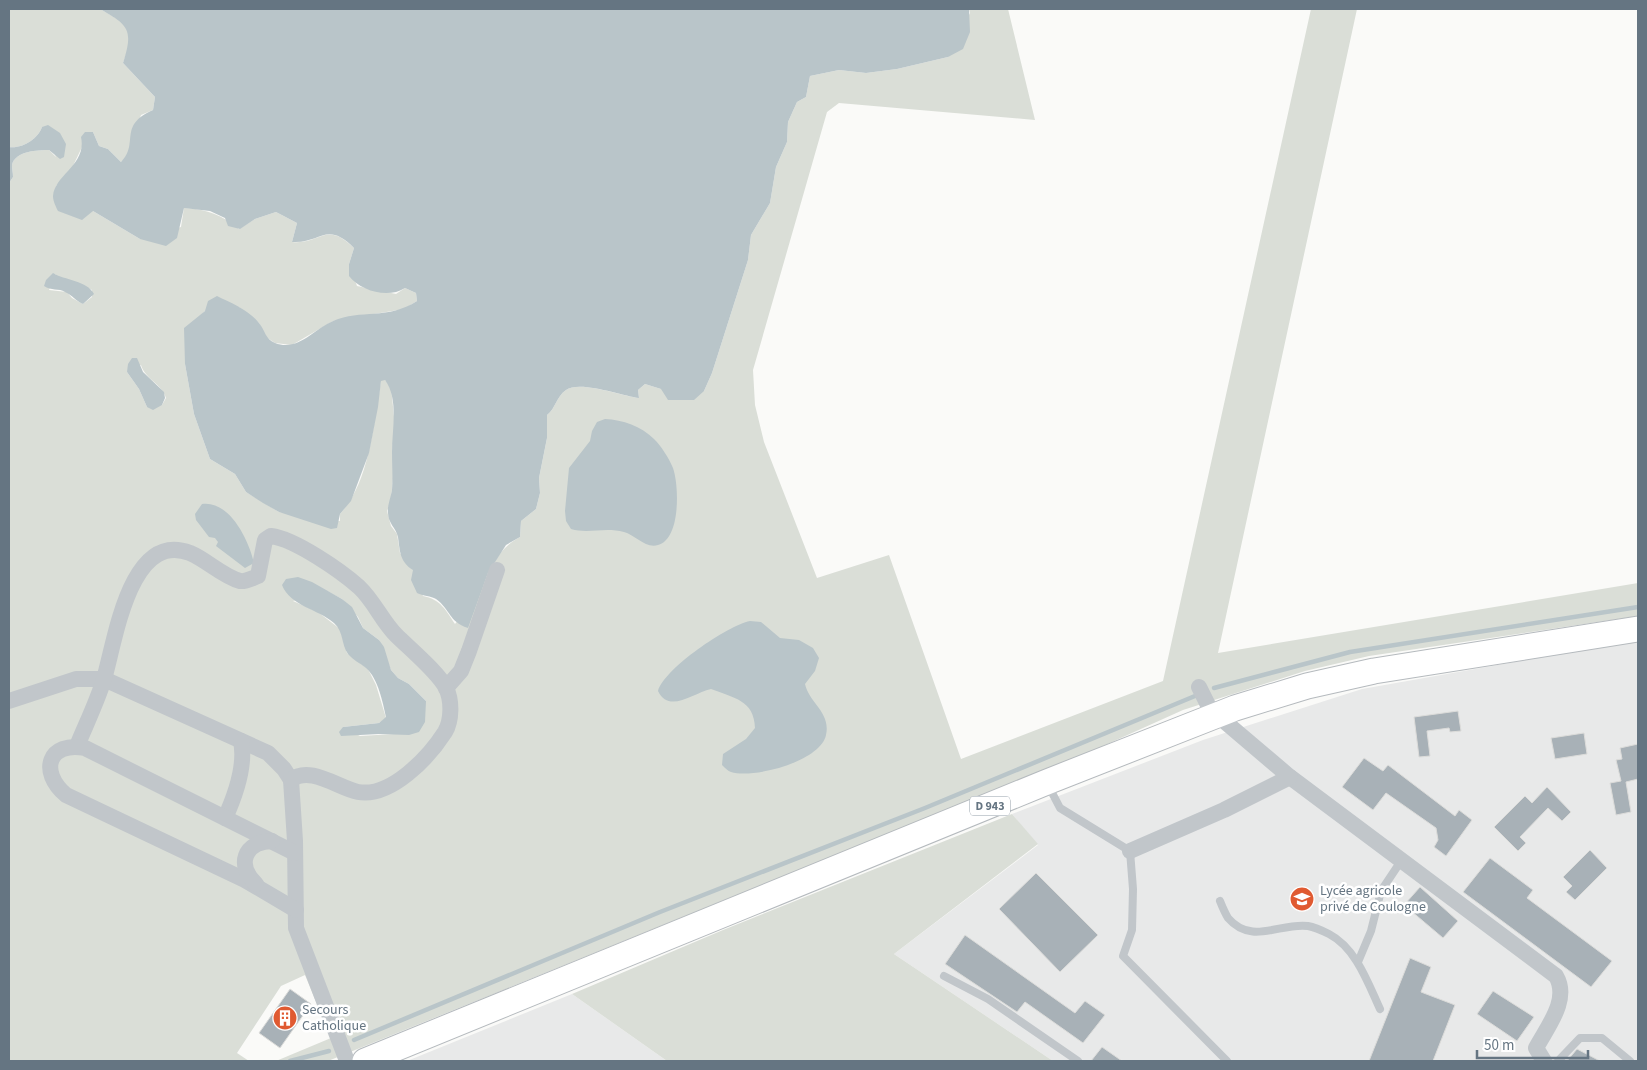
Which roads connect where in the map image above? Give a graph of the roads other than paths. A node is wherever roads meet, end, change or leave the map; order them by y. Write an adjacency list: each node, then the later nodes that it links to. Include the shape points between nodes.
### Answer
1 (497, 570): 5 (street, via 467,658 461,671)
2 (1638, 628): 7 (main road, D 943, via 1374,670 1307,686)
3 (104, 679): 5 (street, via 121,610 138,575 151,559 167,552 185,551 240,581 248,581 258,576 266,540 271,536 308,553 359,588 392,630); 6 (street, via 76,679); 8 (street); 9 (street)
4 (1199, 687): 7 (street)
5 (446, 688): 11 (street, via 451,710 446,730 414,769 394,783 373,792 359,792)
6 (9, 701)
7 (1216, 715): 12 (street); 14 (main road, D 943)
8 (240, 740): 10 (street); 15 (street, via 243,752 233,800)
9 (77, 746): 15 (street); 20 (street, via 60,751 51,759 49,774 66,795)
10 (268, 753): 11 (street); 13 (street)
11 (309, 774): 13 (street, via 297,775)
12 (1290, 777): 17 (street); 19 (street)
13 (291, 780): 18 (street)
14 (1047, 782): 17 (lane, via 1060,808); 27 (main road, D 943)
15 (225, 818): 16 (street)
16 (272, 841): 18 (street); 20 (street, via 260,842 250,848 245,859 245,869)
17 (1130, 851): 29 (lane, via 1132,930 1123,956)
18 (295, 853): 22 (street)
19 (1401, 861): 23 (lane, via 1381,891 1371,931); 30 (street, via 1556,976 1561,987 1560,1000 1536,1048)
20 (262, 890): 22 (street)
21 (1220, 901): 23 (lane, via 1228,918 1245,929 1266,933 1308,926 1330,935)
22 (296, 910): 26 (street, via 296,928)
23 (1358, 962): 25 (lane)
24 (944, 976): 28 (lane, via 988,999)
25 (1380, 1008)
26 (347, 1061)
27 (365, 1061)
28 (1078, 1061)
29 (1227, 1061)
30 (1544, 1061)
31 (1558, 1061): 32 (lane, via 1580,1038 1602,1038)
32 (1630, 1061)

